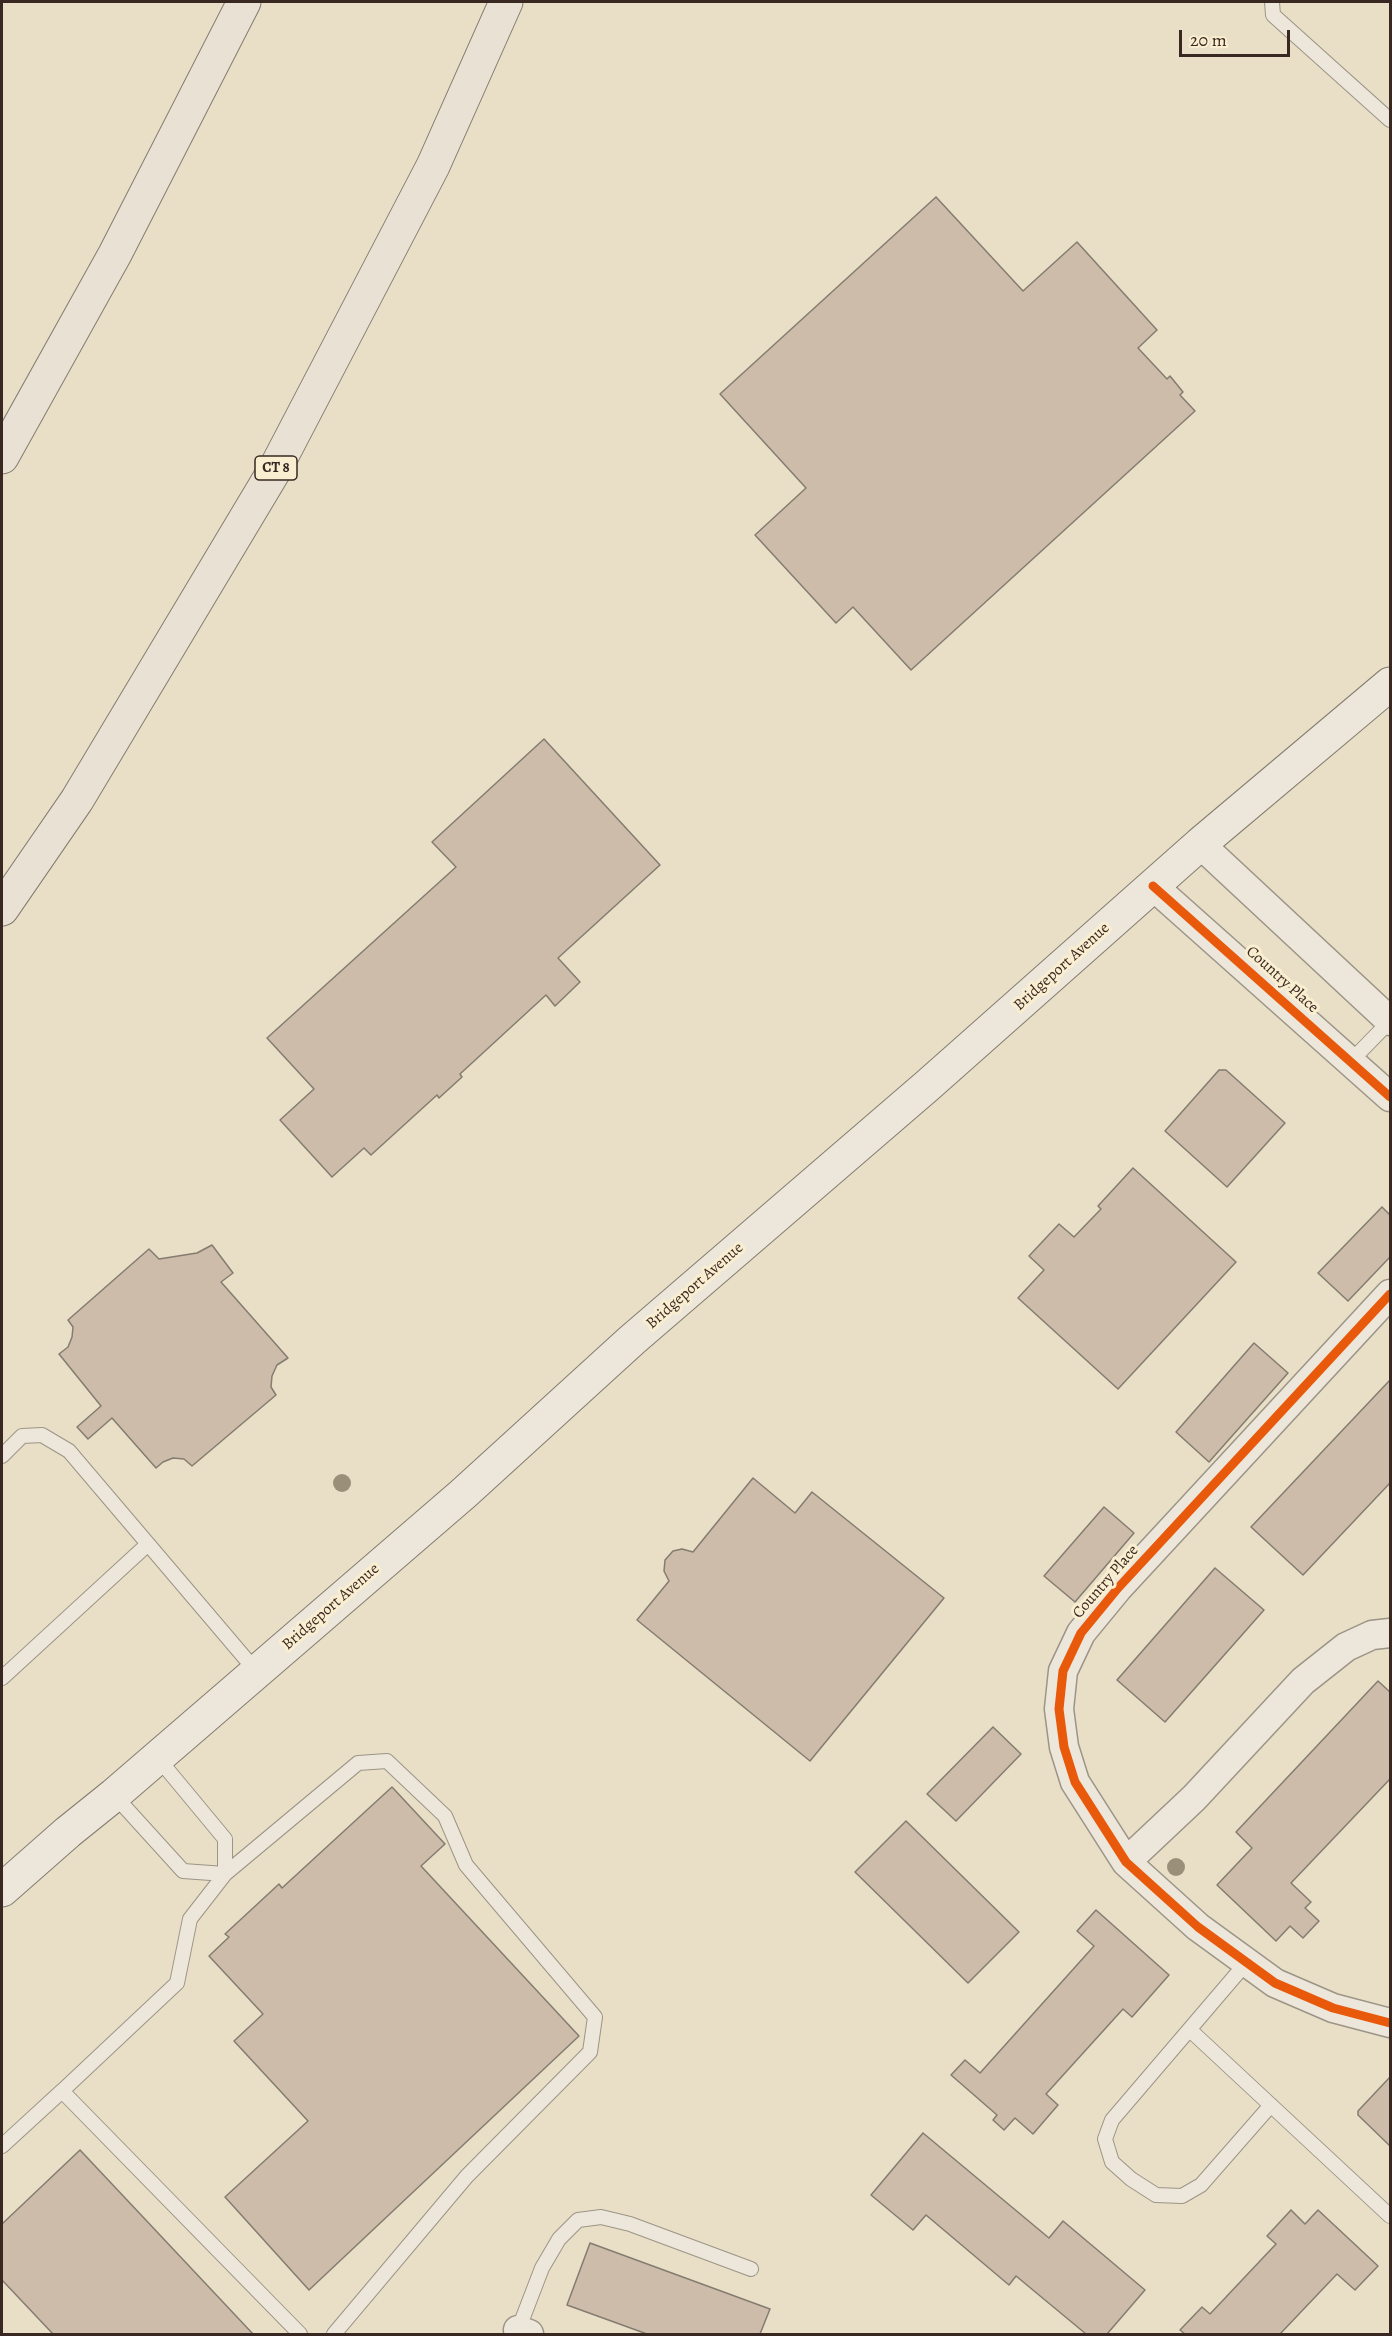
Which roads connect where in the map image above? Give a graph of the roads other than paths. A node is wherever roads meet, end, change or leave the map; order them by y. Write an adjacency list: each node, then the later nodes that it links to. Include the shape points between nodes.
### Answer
1 (244, 2): 5 (highway, via 115,254)
2 (506, 2): 9 (highway, CT 8, via 434,166 274,471 77,800)
3 (1272, 2): 4 (lane, via 1273,15)
4 (1390, 120)
5 (2, 457)
6 (1390, 684): 7 (main road, Bridgeport Avenue)
7 (1200, 844): 8 (main road, Bridgeport Avenue); 10 (street)
8 (1153, 886): 11 (street, Country Place); 17 (main road, Bridgeport Avenue, via 632,1340 463,1494)
9 (2, 909)
10 (1390, 1021): 11 (lane)
11 (1352, 1061): 12 (street, Country Place)
12 (1390, 1097)
13 (1390, 1294): 21 (street, Country Place, via 1118,1588 1081,1633 1063,1671 1059,1709 1064,1747 1075,1782)
14 (2, 1456): 15 (lane, via 22,1436 42,1435 69,1451)
15 (148, 1544): 17 (lane); 18 (lane)
16 (1390, 1633): 21 (street, via 1372,1635 1346,1647 1303,1681 1194,1798)
17 (256, 1671): 19 (main road, Bridgeport Avenue)
18 (2, 1678)
19 (156, 1757): 20 (main road, Bridgeport Avenue); 22 (lane, via 225,1839)
20 (114, 1795): 22 (lane, via 183,1871); 23 (main road, Bridgeport Avenue)
21 (1126, 1862): 24 (street, Country Place, via 1198,1927)
22 (225, 1874): 27 (lane, via 190,1919 177,1983); 34 (lane, via 358,1763 387,1761 445,1816 466,1865 595,2017 590,2052 467,2176)
23 (2, 1890)
24 (1247, 1962): 25 (street, Country Place, via 1275,1983 1333,2008); 26 (lane)
25 (1390, 2023)
26 (1190, 2030): 28 (lane); 28 (lane, via 1112,2120 1105,2139 1112,2162 1156,2195 1182,2196 1201,2186)
27 (62, 2091): 29 (lane); 33 (lane)
28 (1271, 2105): 30 (lane)
29 (2, 2146)
30 (1390, 2216)
31 (751, 2269): 32 (lane, via 630,2224 601,2217 578,2220 558,2239 542,2268)
32 (521, 2333)
33 (300, 2334)
34 (334, 2334)

